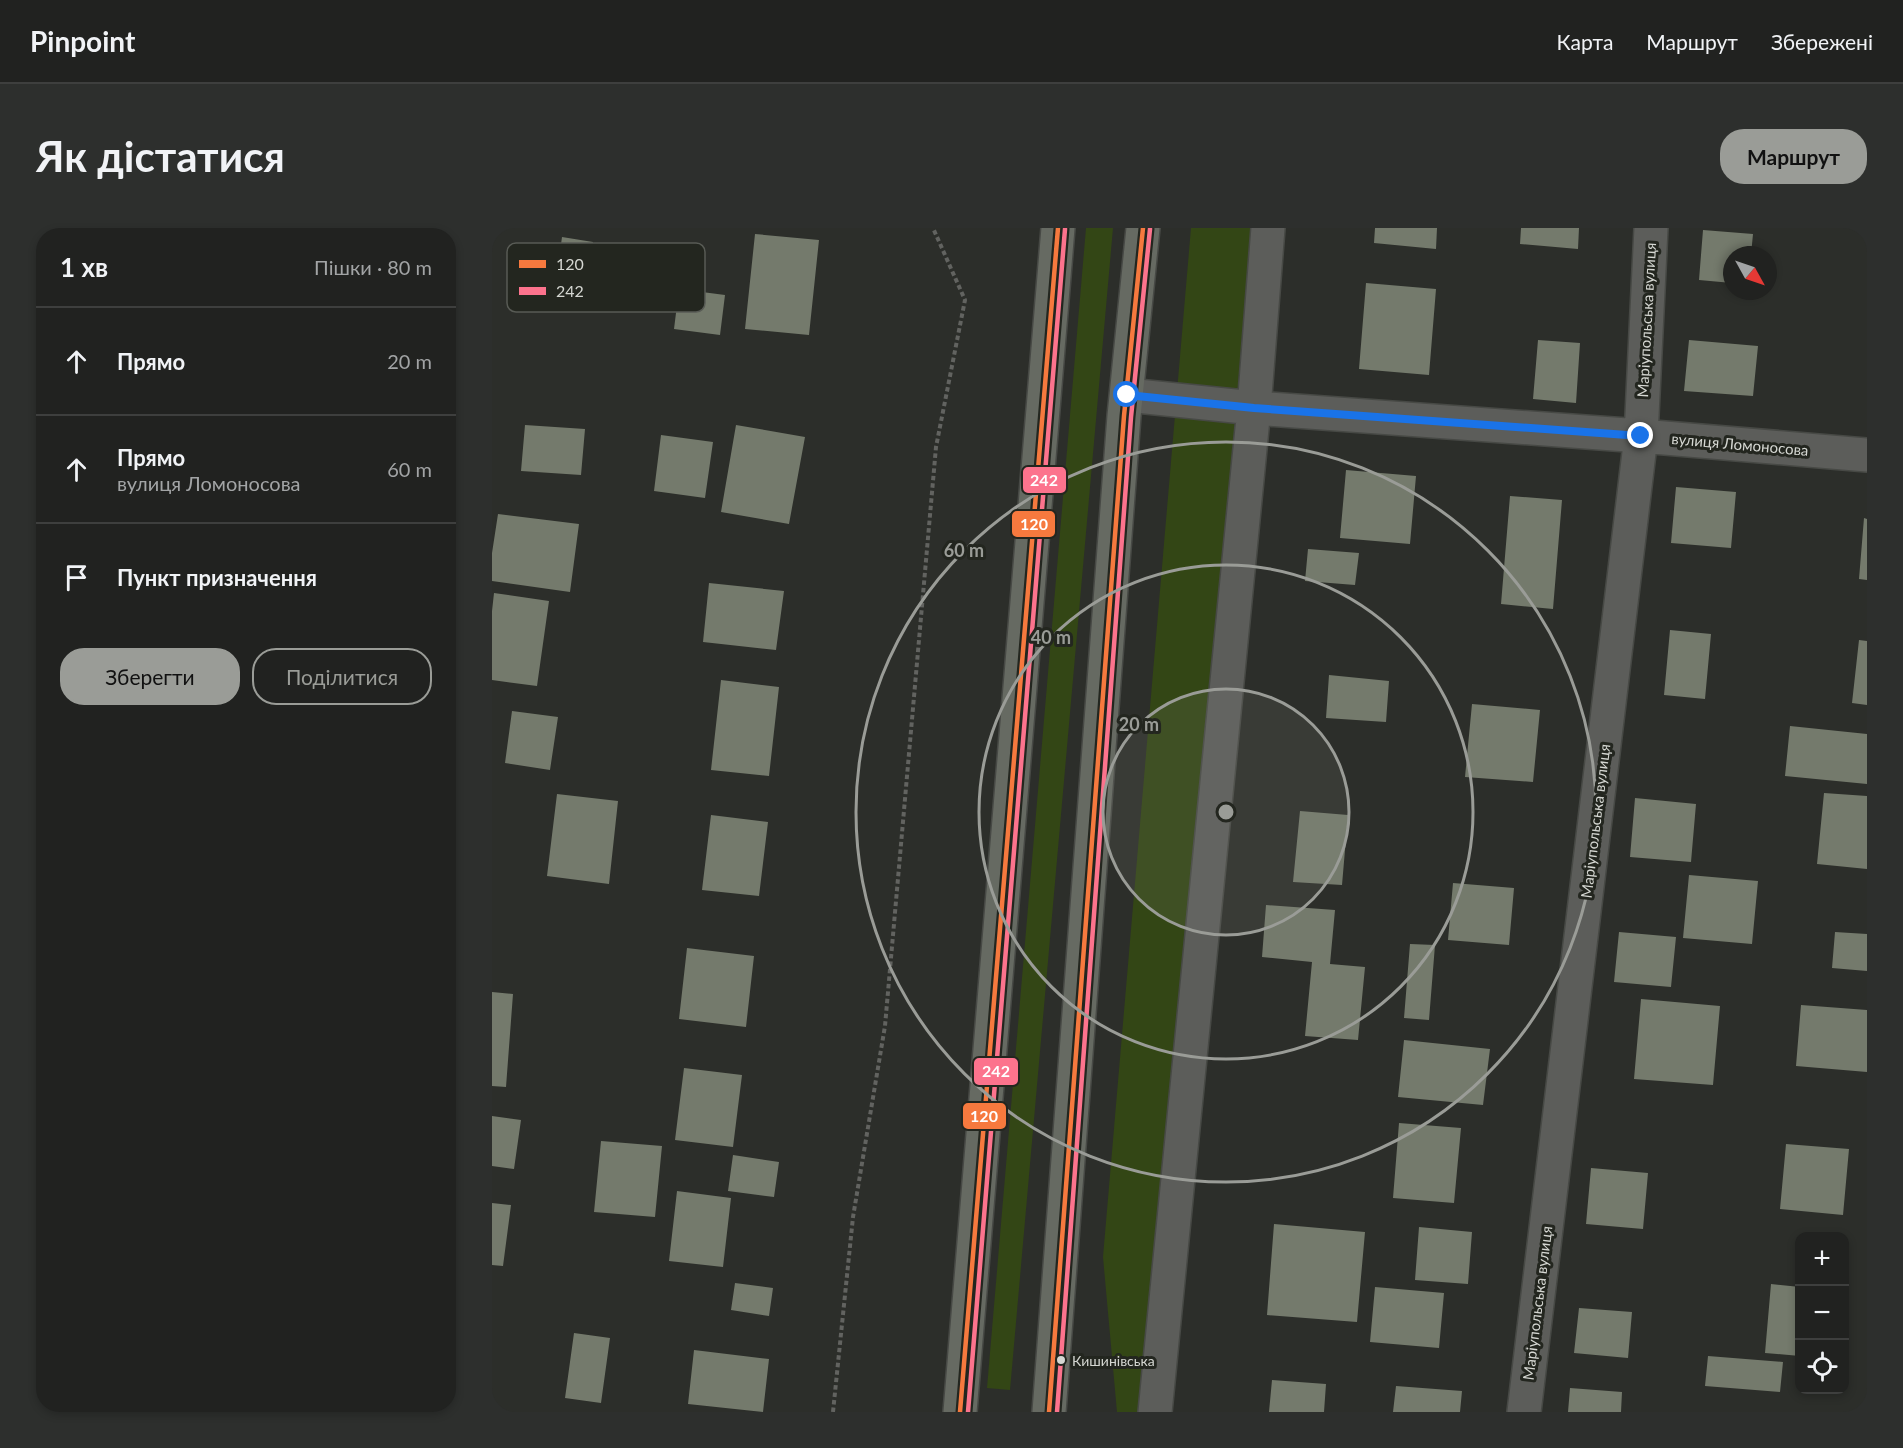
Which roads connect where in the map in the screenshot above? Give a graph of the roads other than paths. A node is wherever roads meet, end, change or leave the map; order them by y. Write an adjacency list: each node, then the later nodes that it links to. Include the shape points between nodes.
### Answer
1 (1058, 228): 9 (main road)
2 (1143, 228): 5 (main road)
3 (1268, 228): 6 (street)
4 (1651, 228): 7 (street, Маріупольська вулиця)
5 (1127, 395): 6 (street, вулиця Ломоносова); 10 (main road)
6 (1254, 408): 7 (street, вулиця Ломоносова); 11 (street)
7 (1641, 436): 8 (street, вулиця Ломоносова); 12 (street, Маріупольська вулиця)
8 (1867, 455)
9 (960, 1412)
10 (1049, 1412)
11 (1155, 1412)
12 (1524, 1412)

